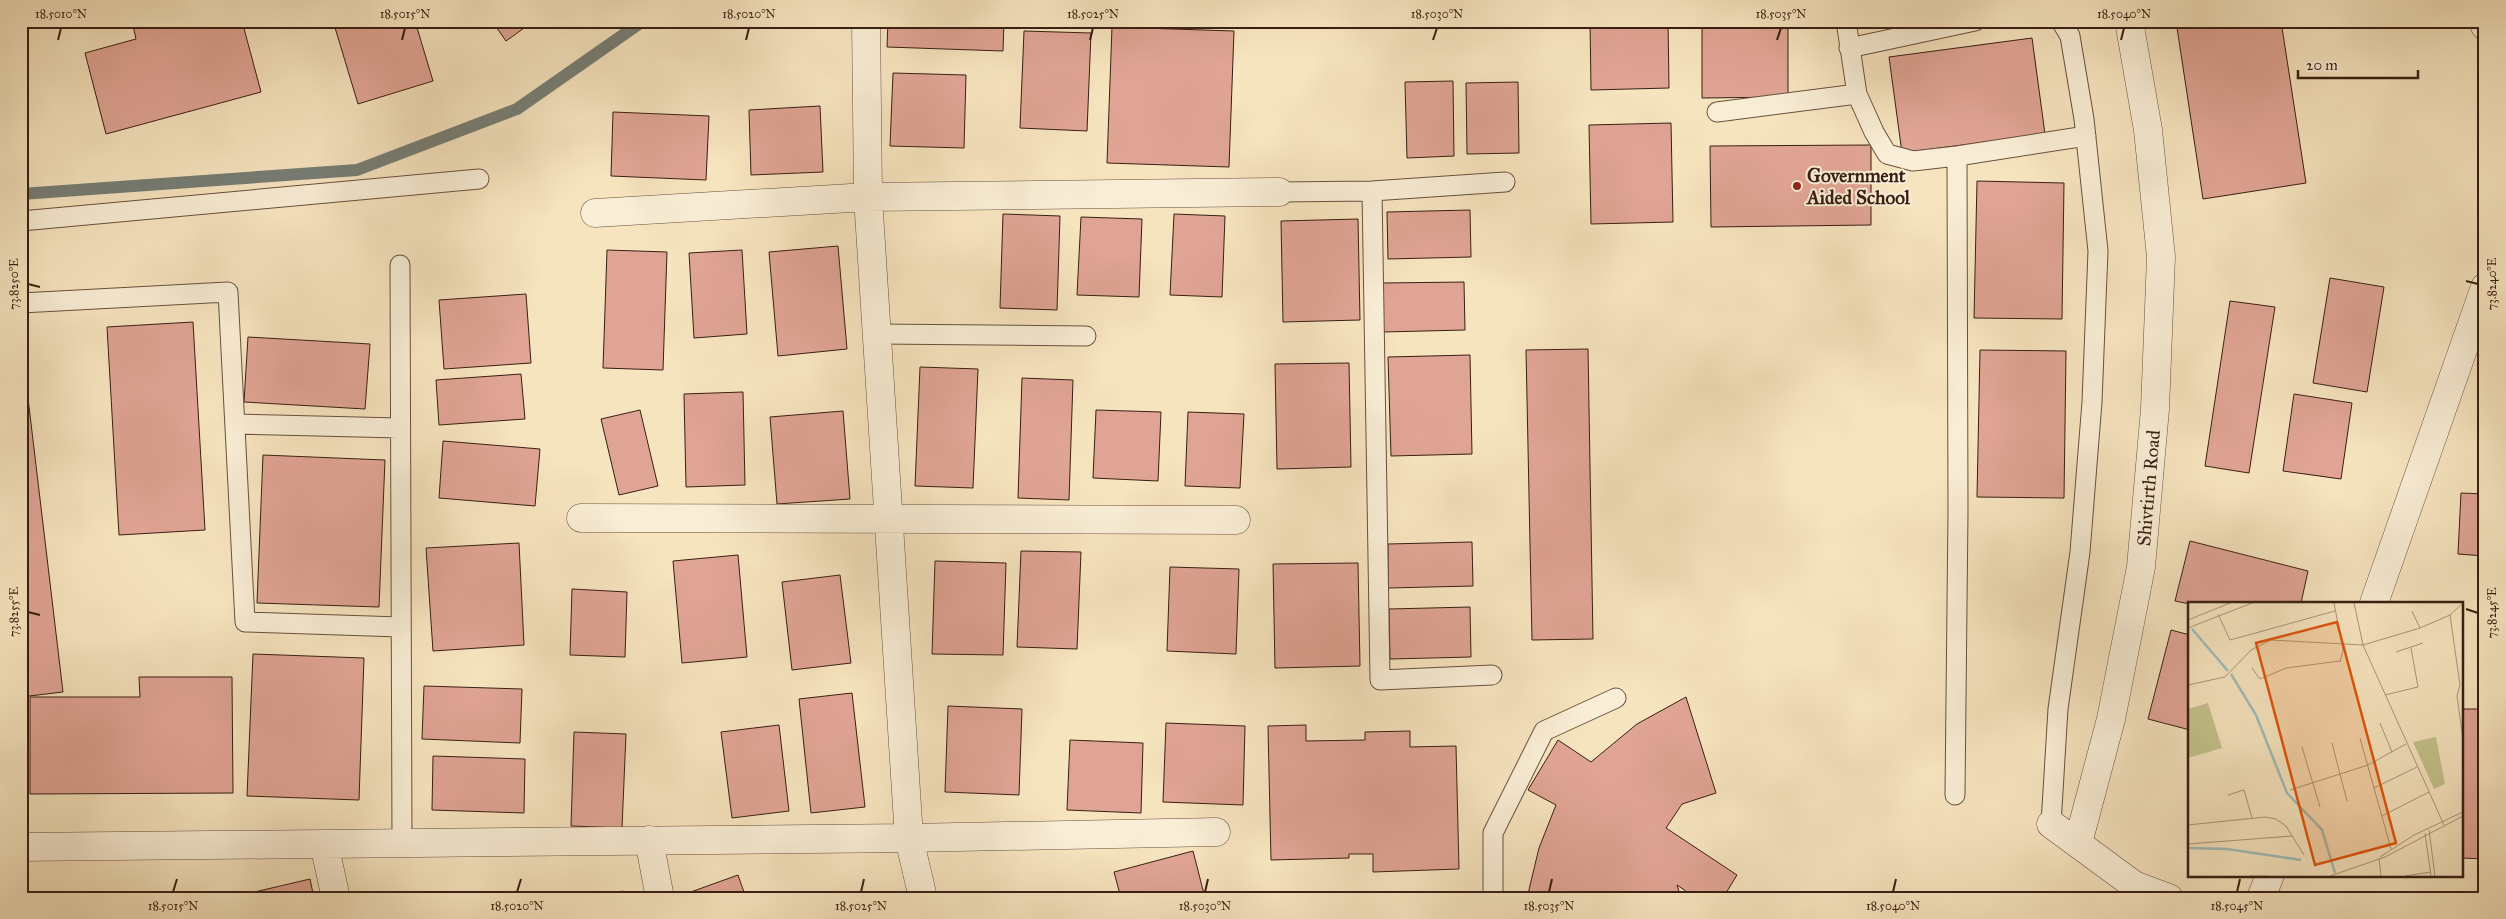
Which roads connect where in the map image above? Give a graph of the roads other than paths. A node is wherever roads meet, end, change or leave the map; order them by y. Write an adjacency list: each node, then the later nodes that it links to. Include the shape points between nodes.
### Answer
1 (866, 21): 17 (street)
2 (1846, 21): 8 (lane)
3 (1974, 21): 8 (lane)
4 (2061, 21): 11 (lane, via 2070,36)
5 (2129, 21): 39 (street, Shivtirth Road, via 2148,130 2162,256 2155,409 2141,567 2111,720)
6 (2483, 21): 7 (street)
7 (2485, 26)
8 (1849, 48): 9 (lane)
9 (1857, 94): 10 (lane); 12 (lane, via 1887,154 1913,161)
10 (1717, 112)
11 (2086, 136): 12 (lane); 35 (lane, via 2098,251 2092,402 2080,552 2058,709)
12 (1957, 156): 34 (lane)
13 (479, 179): 19 (lane)
14 (1505, 182): 15 (lane)
15 (1372, 191): 16 (lane); 32 (lane, via 1380,680)
16 (1279, 192): 17 (street)
17 (868, 197): 18 (street); 23 (street)
18 (595, 213)
19 (21, 221)
20 (400, 266): 26 (lane)
21 (2485, 287): 30 (street)
22 (21, 303): 25 (lane, via 228,292)
23 (877, 334): 24 (lane); 27 (street)
24 (1086, 336)
25 (235, 424): 26 (lane); 31 (lane, via 245,622)
26 (400, 428): 31 (lane)
27 (889, 517): 28 (street); 29 (street); 37 (street)
28 (581, 518)
29 (1236, 520)
30 (2374, 602)
31 (400, 627): 41 (lane)
32 (1492, 675)
33 (1616, 698): 47 (lane, via 1544,731 1493,833)
34 (1955, 795)
35 (2051, 824): 39 (street)
36 (1216, 832): 37 (street)
37 (909, 838): 38 (street); 46 (street)
38 (649, 840): 41 (street); 45 (street)
39 (2078, 842): 48 (street, via 2134,885)
40 (324, 844): 41 (street); 42 (street); 44 (street)
41 (402, 844)
42 (21, 847)
43 (2270, 876): 49 (street)
44 (336, 898)
45 (660, 898)
46 (923, 898)
47 (1493, 898)
48 (2169, 898)
49 (2261, 898)

